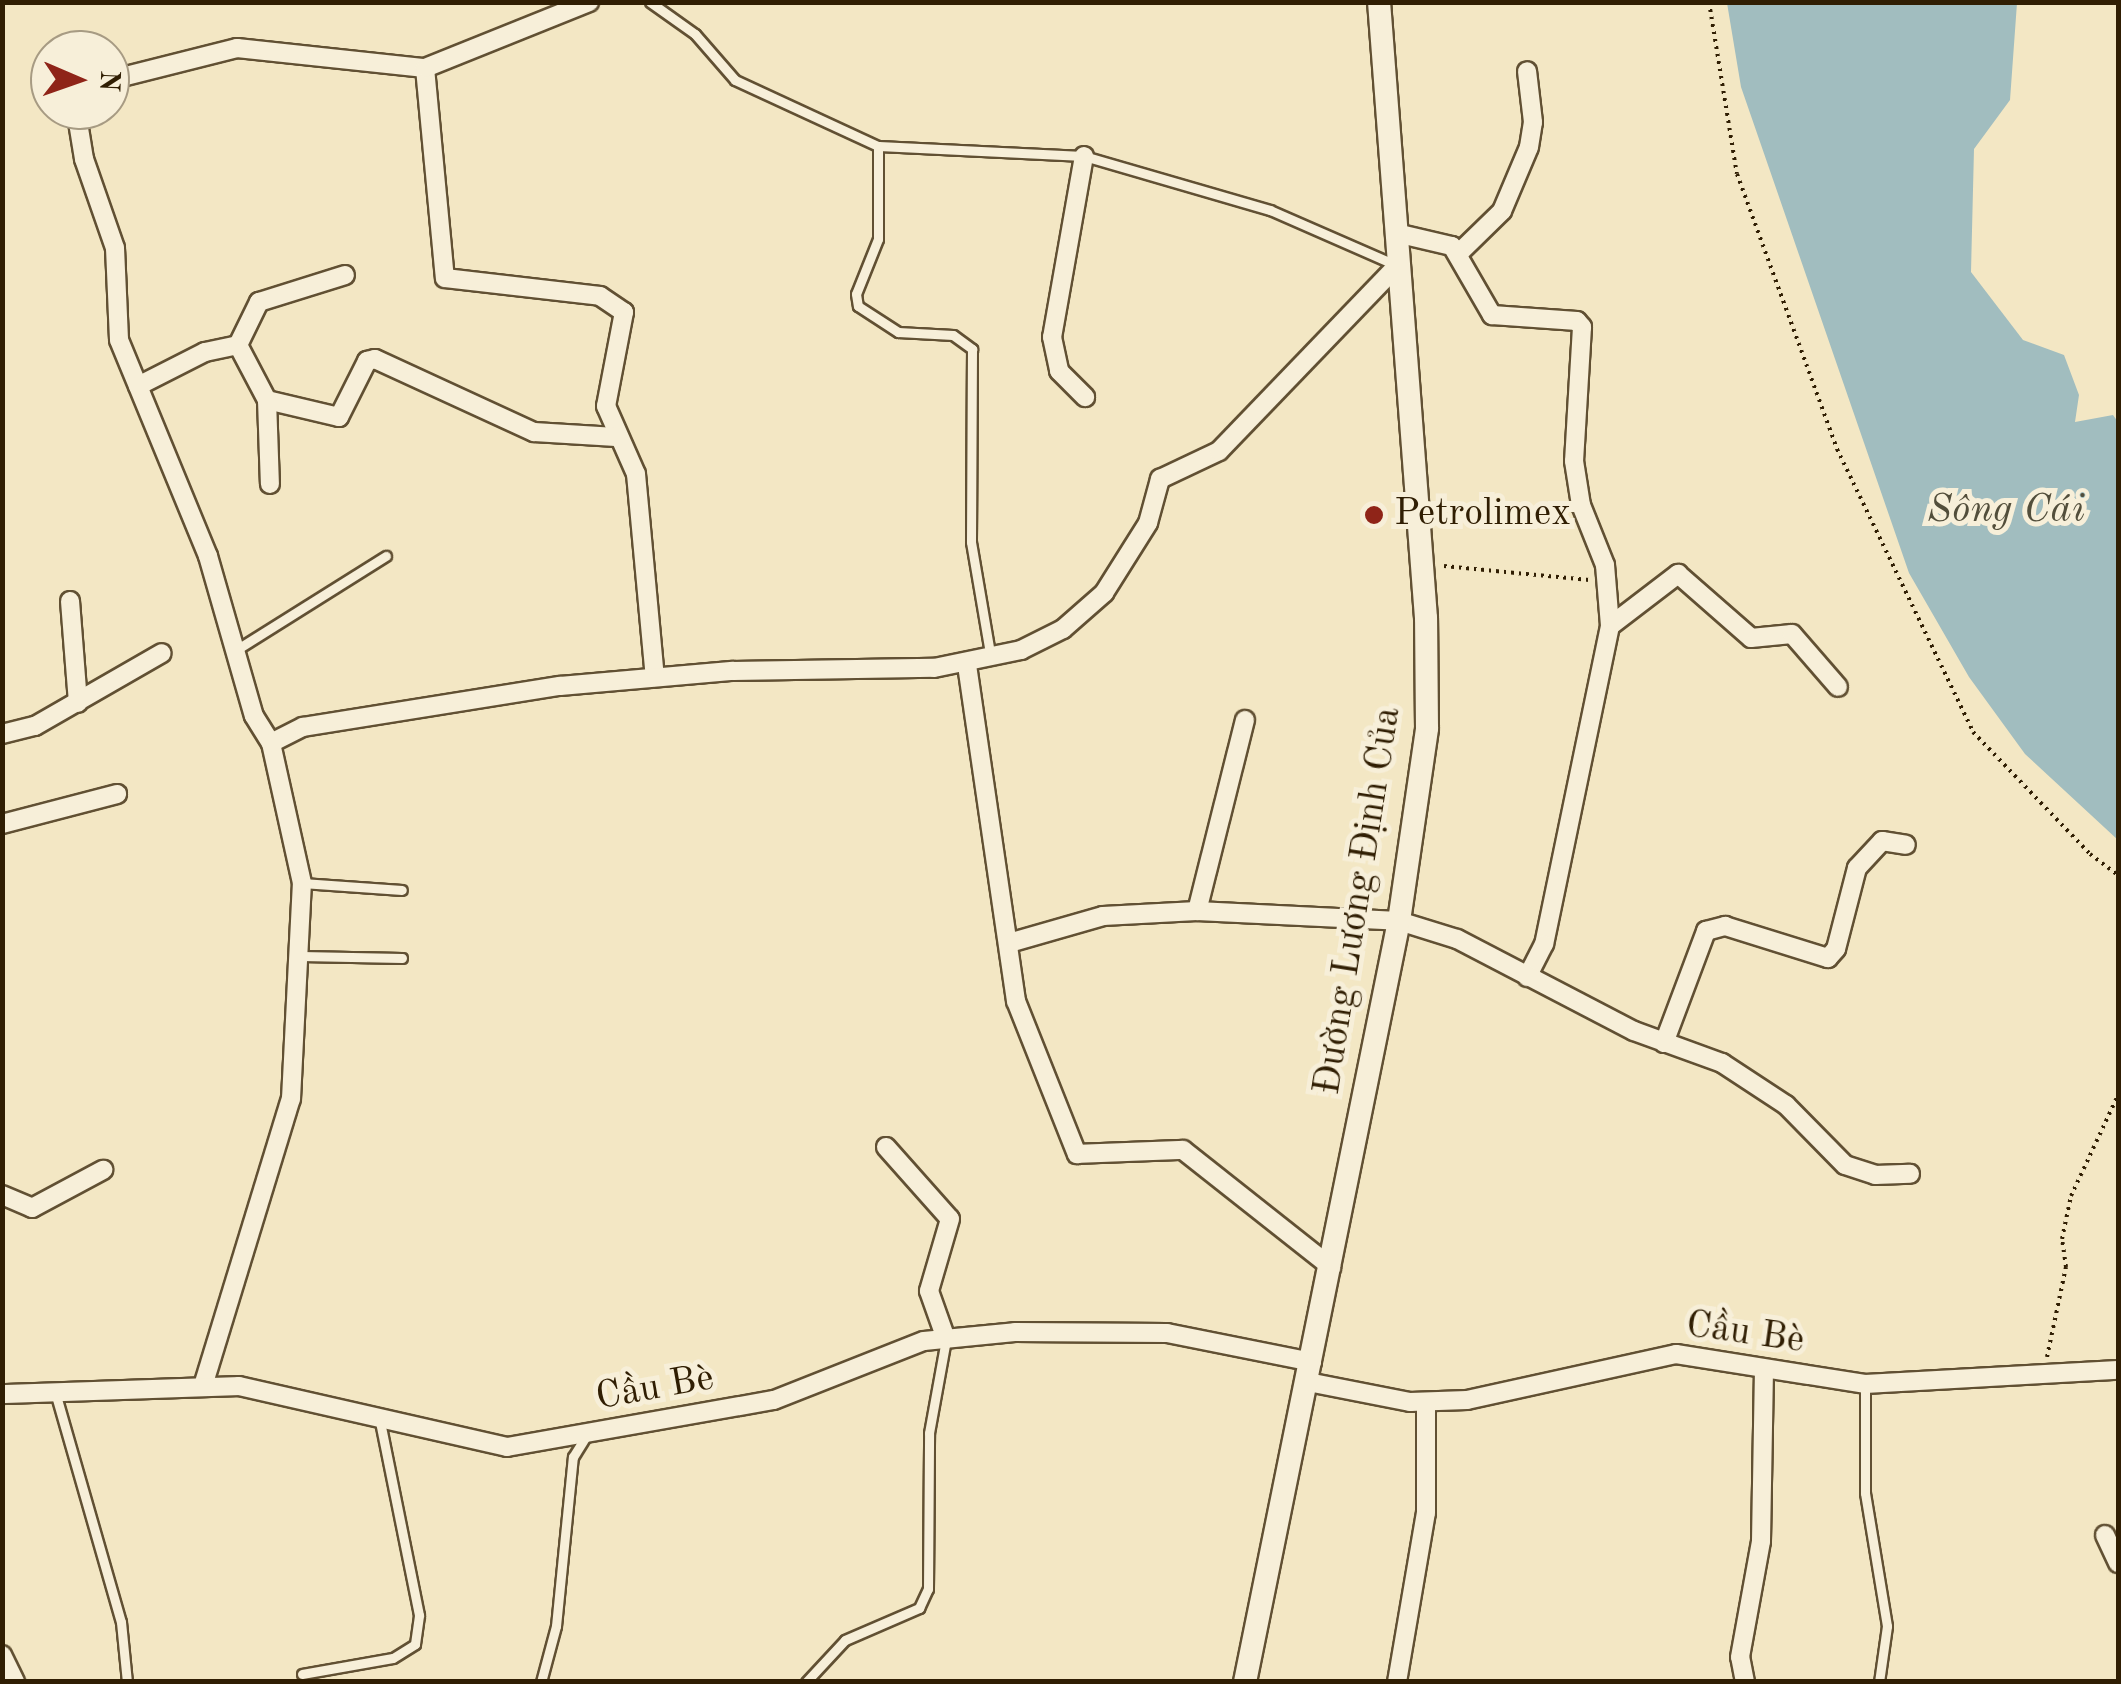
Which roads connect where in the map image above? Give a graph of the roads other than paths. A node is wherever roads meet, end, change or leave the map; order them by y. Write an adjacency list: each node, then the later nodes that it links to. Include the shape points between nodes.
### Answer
1 (589, 2): 4 (street)
2 (650, 2): 8 (lane, via 695,34 735,80)
3 (1379, 2): 10 (street, Đường Lương Định Của)
4 (426, 68): 6 (street, via 237,48); 18 (street, via 441,272 451,283 577,292 622,305 625,327 606,406)
5 (1527, 71): 11 (street, via 1529,147 1502,211)
6 (130, 75)
7 (79, 130): 15 (street, via 115,248 119,340)
8 (878, 146): 9 (lane); 25 (lane, via 876,257 856,294 858,306 898,332 952,335 972,348 971,542)
9 (1084, 156): 12 (lane, via 1270,210); 16 (street, via 1052,336 1059,371)
10 (1396, 233): 11 (street, via 1440,241); 12 (street, Đường Lương Định Của)
11 (1459, 252): 22 (street, via 1492,314 1576,321 1582,327 1574,461 1581,505 1609,582)
12 (1397, 266): 25 (street, via 1219,451 1160,480 1135,548 1084,614 1040,642); 39 (street, Đường Lương Định Của, via 1426,728)
13 (345, 275): 14 (street, via 259,302)
14 (238, 345): 15 (street, via 204,352); 17 (street)
15 (138, 386): 23 (street, via 208,556)
16 (1085, 397)
17 (267, 400): 18 (street, via 339,417 366,361 374,358 534,432); 19 (street)
18 (616, 438): 27 (street, via 636,474)
19 (270, 484)
20 (386, 556): 23 (lane)
21 (70, 602): 29 (street)
22 (1610, 626): 28 (street, via 1678,574 1751,638 1792,634); 43 (street, via 1544,944)
23 (236, 650): 32 (street, via 254,716)
24 (162, 653): 29 (street)
25 (991, 659): 26 (street)
26 (967, 665): 27 (street); 40 (street)
27 (655, 677): 32 (street, via 303,727)
28 (1838, 687)
29 (78, 703): 31 (street, via 36,726)
30 (1245, 720): 38 (street)
31 (2, 734)
32 (271, 742): 36 (street)
33 (117, 794): 34 (street)
34 (2, 824)
35 (1906, 845): 44 (street, via 1882,841 1857,868 1828,958 1725,926 1706,931)
36 (302, 883): 37 (lane); 41 (street)
37 (402, 890)
38 (1197, 911): 39 (street); 40 (street, via 1102,916)
39 (1399, 921): 43 (street, via 1457,939); 49 (street, Đường Lương Định Của)
40 (1009, 943): 49 (street, via 1016,1001 1078,1154 1183,1150)
41 (301, 956): 42 (lane); 55 (street, via 291,1099)
42 (402, 958)
43 (1527, 977): 44 (street)
44 (1664, 1043): 47 (street, via 1698,1052 1754,1082 1845,1165 1875,1175)
45 (886, 1146): 50 (street, via 950,1219 929,1291)
46 (103, 1170): 48 (street, via 32,1208)
47 (1910, 1174)
48 (2, 1194)
49 (1331, 1267): 53 (street, Đường Lương Định Của)
50 (946, 1339): 53 (street, Cầu Bè, via 1167,1333); 60 (street, Cầu Bè, via 895,1348 774,1400); 68 (lane, via 930,1432 928,1589 920,1608 845,1640)
51 (1764, 1369): 54 (street, Cầu Bè); 58 (street, Cầu Bè, via 1676,1354 1644,1356 1548,1384); 71 (street, via 1760,1540 1740,1657)
52 (2118, 1370): 54 (street, Cầu Bè)
53 (1310, 1372): 58 (street, Cầu Bè); 69 (street, Đường Lương Định Của)
54 (1865, 1384): 72 (lane, via 1865,1492 1887,1626)
55 (202, 1386): 56 (street, Cầu Bè); 59 (street, Cầu Bè, via 268,1389)
56 (55, 1392): 57 (street, Cầu Bè); 66 (lane, via 121,1622)
57 (2, 1394)
58 (1426, 1402): 70 (street, via 1426,1513)
59 (380, 1421): 60 (street, Cầu Bè, via 507,1447); 64 (lane, via 419,1615 415,1644 393,1658)
60 (589, 1433): 67 (lane, via 572,1458 556,1626)
61 (2105, 1535): 62 (street)
62 (2118, 1563)
63 (2, 1655): 65 (street)
64 (302, 1674)
65 (14, 1682)
66 (127, 1682)
67 (540, 1682)
68 (806, 1682)
69 (1245, 1682)
70 (1397, 1682)
71 (1745, 1682)
72 (1879, 1682)

